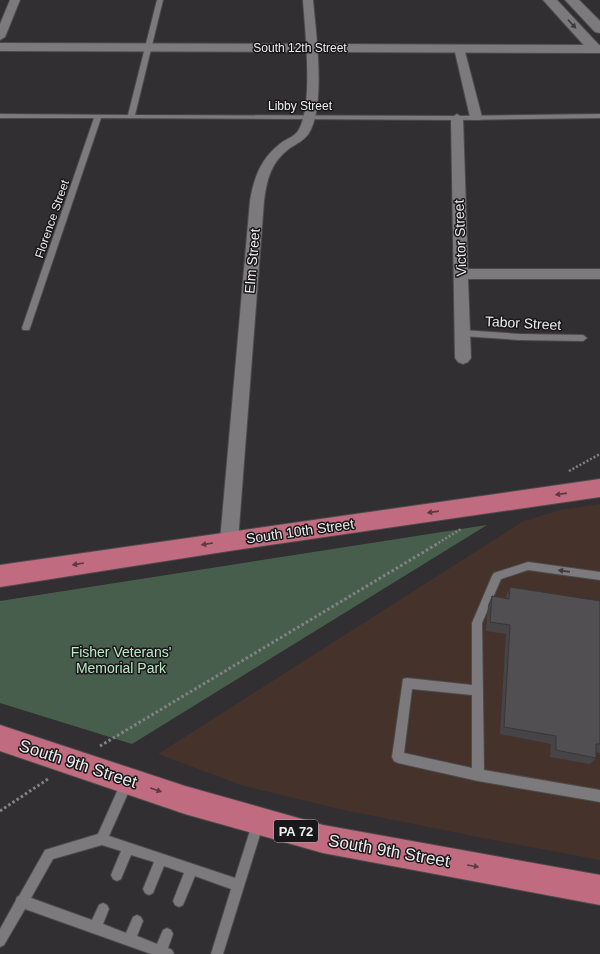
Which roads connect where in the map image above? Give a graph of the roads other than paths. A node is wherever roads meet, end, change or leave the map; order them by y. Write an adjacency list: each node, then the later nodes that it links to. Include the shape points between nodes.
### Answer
1 (14, 0): 7 (street)
2 (160, 0): 9 (lane)
3 (308, 0): 10 (street, Elm Street)
4 (550, 0): 12 (main road, one-way to 12)
5 (572, 0): 6 (main road)
6 (600, 28)
7 (0, 37)
8 (0, 47): 9 (main road, South 12th Street)
9 (149, 47): 10 (main road, South 12th Street); 18 (lane)
10 (312, 48): 11 (main road, South 12th Street); 16 (street, Elm Street)
11 (459, 48): 12 (main road, South 12th Street); 17 (street)
12 (598, 49)
13 (0, 116): 15 (lane, Libby Street)
14 (600, 116): 17 (lane, Libby Street)
15 (98, 117): 18 (lane, Libby Street); 22 (lane, Florence Street)
16 (310, 117): 18 (lane, Libby Street); 19 (lane, Libby Street); 27 (street, Elm Street, via 303,134 272,157 261,174)
17 (476, 117): 19 (lane, Libby Street)
18 (131, 118)
19 (456, 118): 20 (street, Victor Street)
20 (461, 274): 21 (street); 23 (street, Victor Street)
21 (600, 274)
22 (26, 328)
23 (462, 333): 24 (lane, Tabor Street); 25 (street, Victor Street)
24 (583, 338)
25 (463, 358)
26 (600, 488): 27 (highway, South 10th Street, one-way to 27)
27 (229, 540): 28 (highway, South 10th Street, one-way to 28)
28 (0, 576)
29 (600, 576): 30 (lane, one-way to 30, via 528,566 497,576 477,622)
30 (478, 691): 32 (lane); 32 (lane, via 407,683 398,757)
31 (0, 738): 33 (highway, South 9th Street / PA 72)
32 (478, 775): 34 (lane)
33 (128, 780): 35 (highway, South 9th Street / PA 72, one-way to 35); 36 (lane)
34 (600, 796)
35 (258, 821): 41 (lane); 43 (highway, South 9th Street / PA 72, one-way to 43, via 323,839)
36 (102, 839): 37 (lane); 44 (lane, via 49,854)
37 (128, 848): 38 (lane); 40 (lane)
38 (161, 859): 39 (lane); 42 (lane)
39 (192, 870): 41 (lane); 45 (lane)
40 (117, 875)
41 (238, 885): 53 (lane)
42 (149, 889)
43 (600, 890)
44 (21, 901): 48 (lane); 51 (lane)
45 (179, 901)
46 (103, 909): 48 (lane)
47 (136, 921): 50 (lane)
48 (95, 927): 50 (lane)
49 (167, 934): 52 (lane)
50 (129, 940): 52 (lane)
51 (0, 941)
52 (164, 953)
53 (217, 954)

